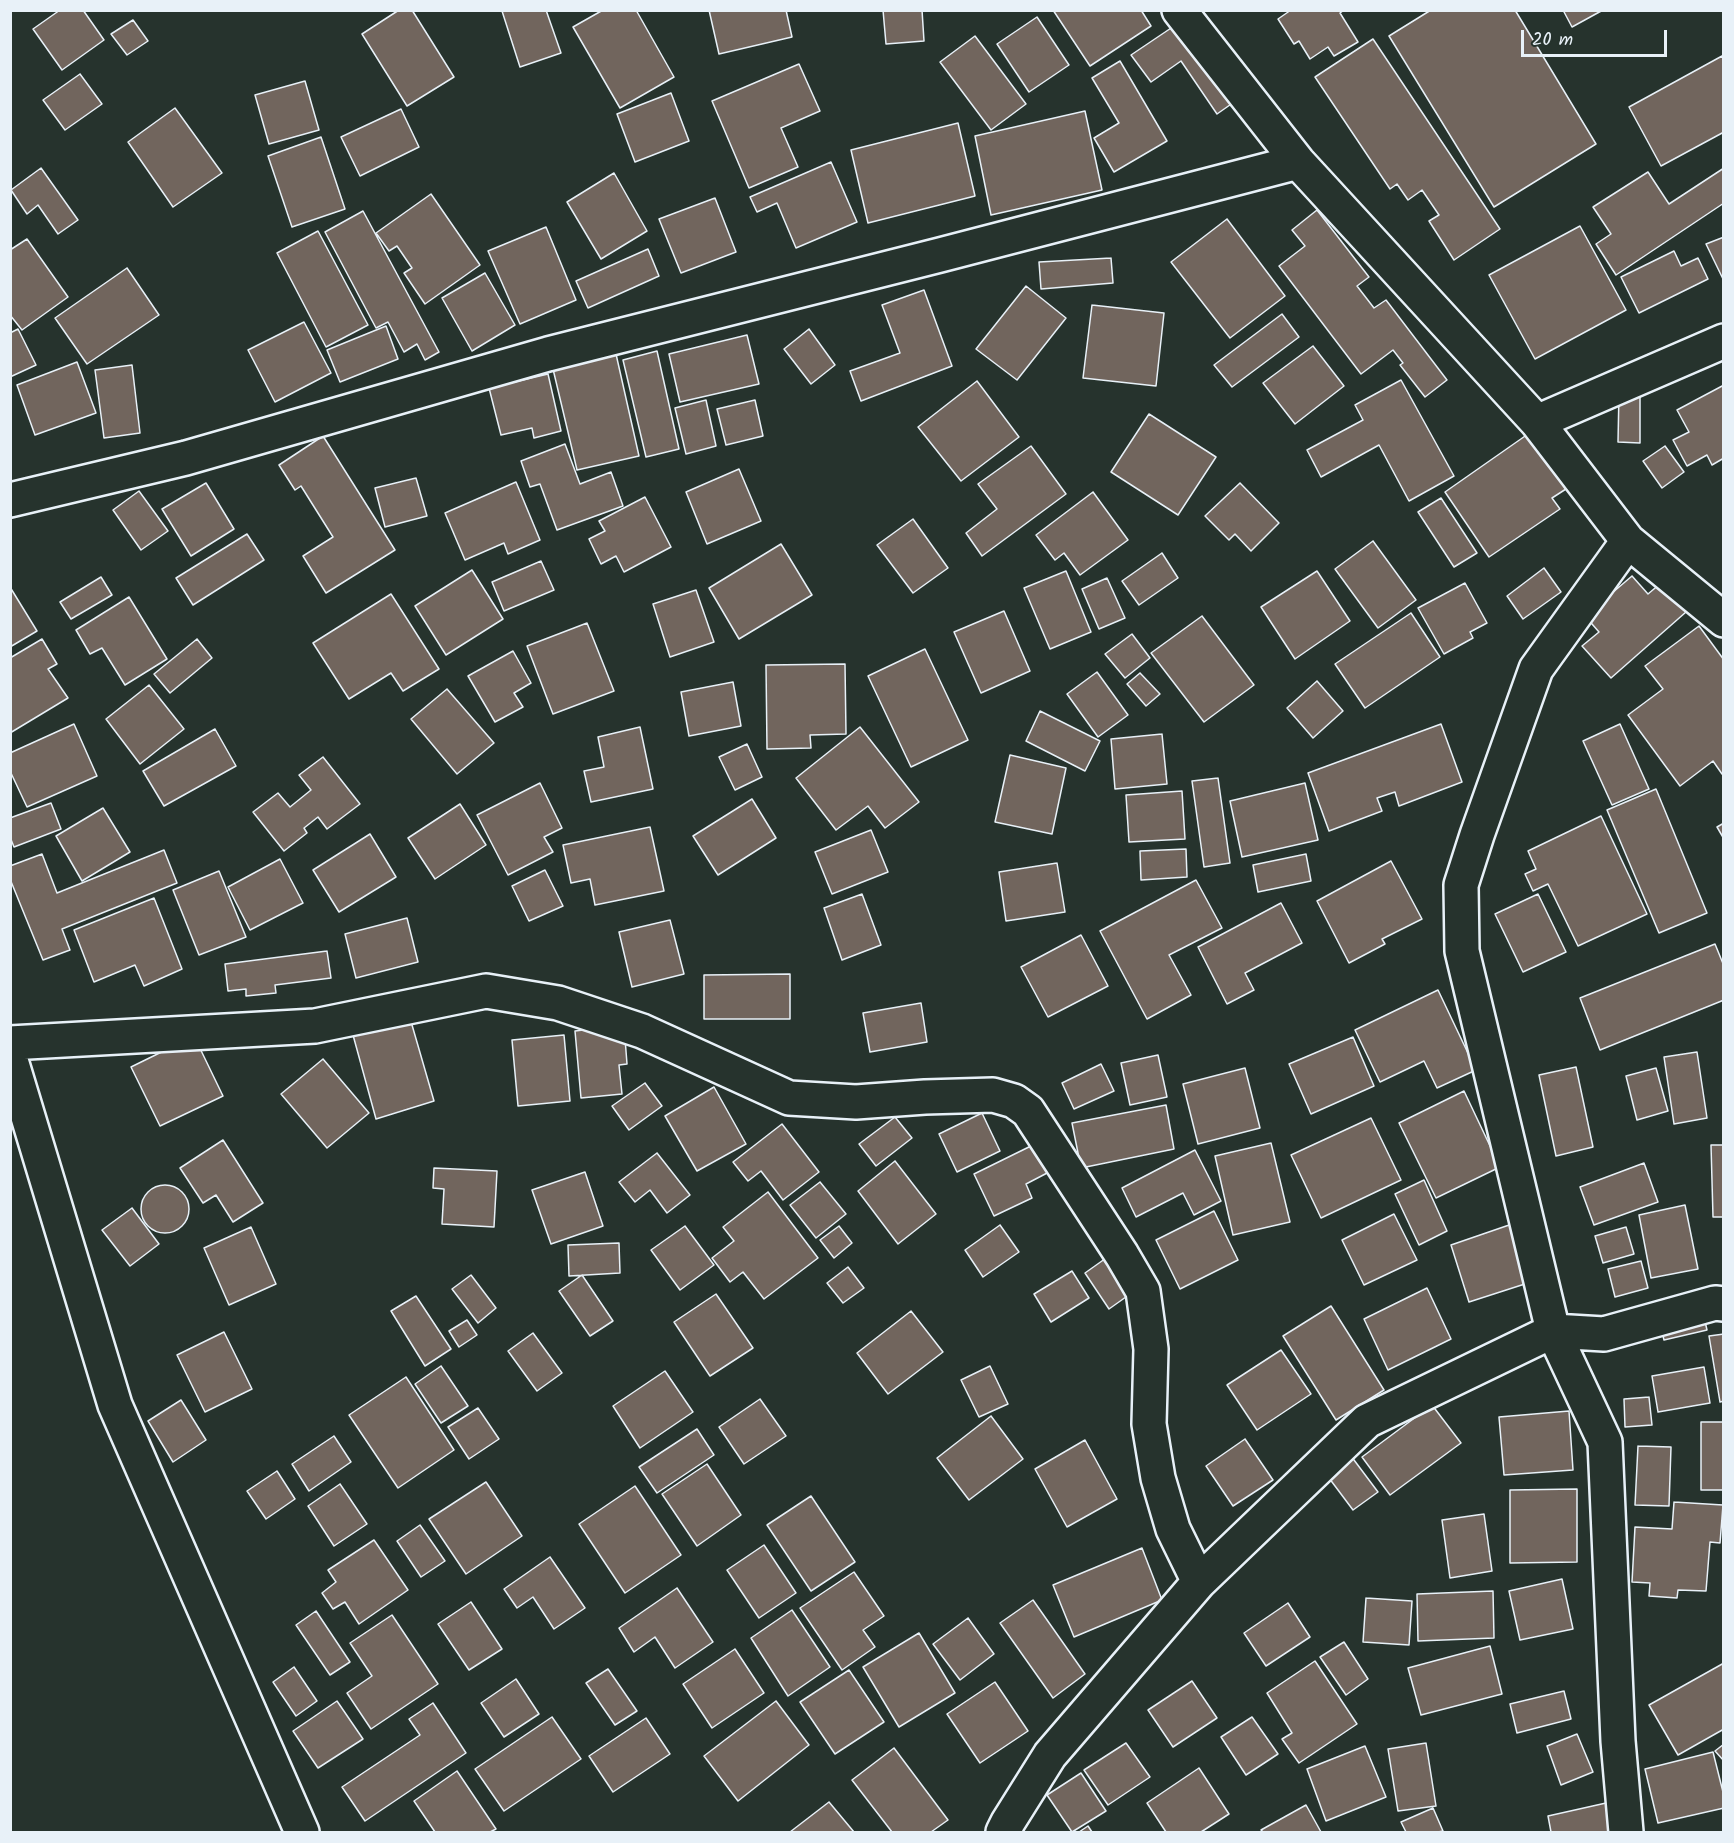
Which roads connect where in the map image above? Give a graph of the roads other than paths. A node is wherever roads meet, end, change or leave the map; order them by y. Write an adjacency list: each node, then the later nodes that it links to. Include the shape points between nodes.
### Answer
1 (1179, 10): 2 (street)
2 (1298, 162): 4 (street); 5 (street, via 548,354 186,458)
3 (1724, 341): 4 (street)
4 (1537, 422): 6 (street)
5 (10, 500)
6 (1628, 541): 7 (street); 11 (street, via 1536,669 1461,885 1462,951)
7 (1724, 620)
8 (10, 1042): 12 (street, via 315,1026 486,991 558,1003 642,1031 789,1098 856,1102 993,1095 1014,1101 1028,1111 1143,1291 1151,1350 1149,1424 1158,1478 1173,1529)
9 (10, 1057): 13 (street, via 115,1406)
10 (1724, 1304): 11 (street, via 1715,1303 1604,1334)
11 (1552, 1331): 12 (street, via 1367,1421); 15 (street, via 1605,1442 1618,1741)
12 (1199, 1582): 14 (street, via 1050,1755)
13 (302, 1833)
14 (1003, 1833)
15 (1626, 1833)

